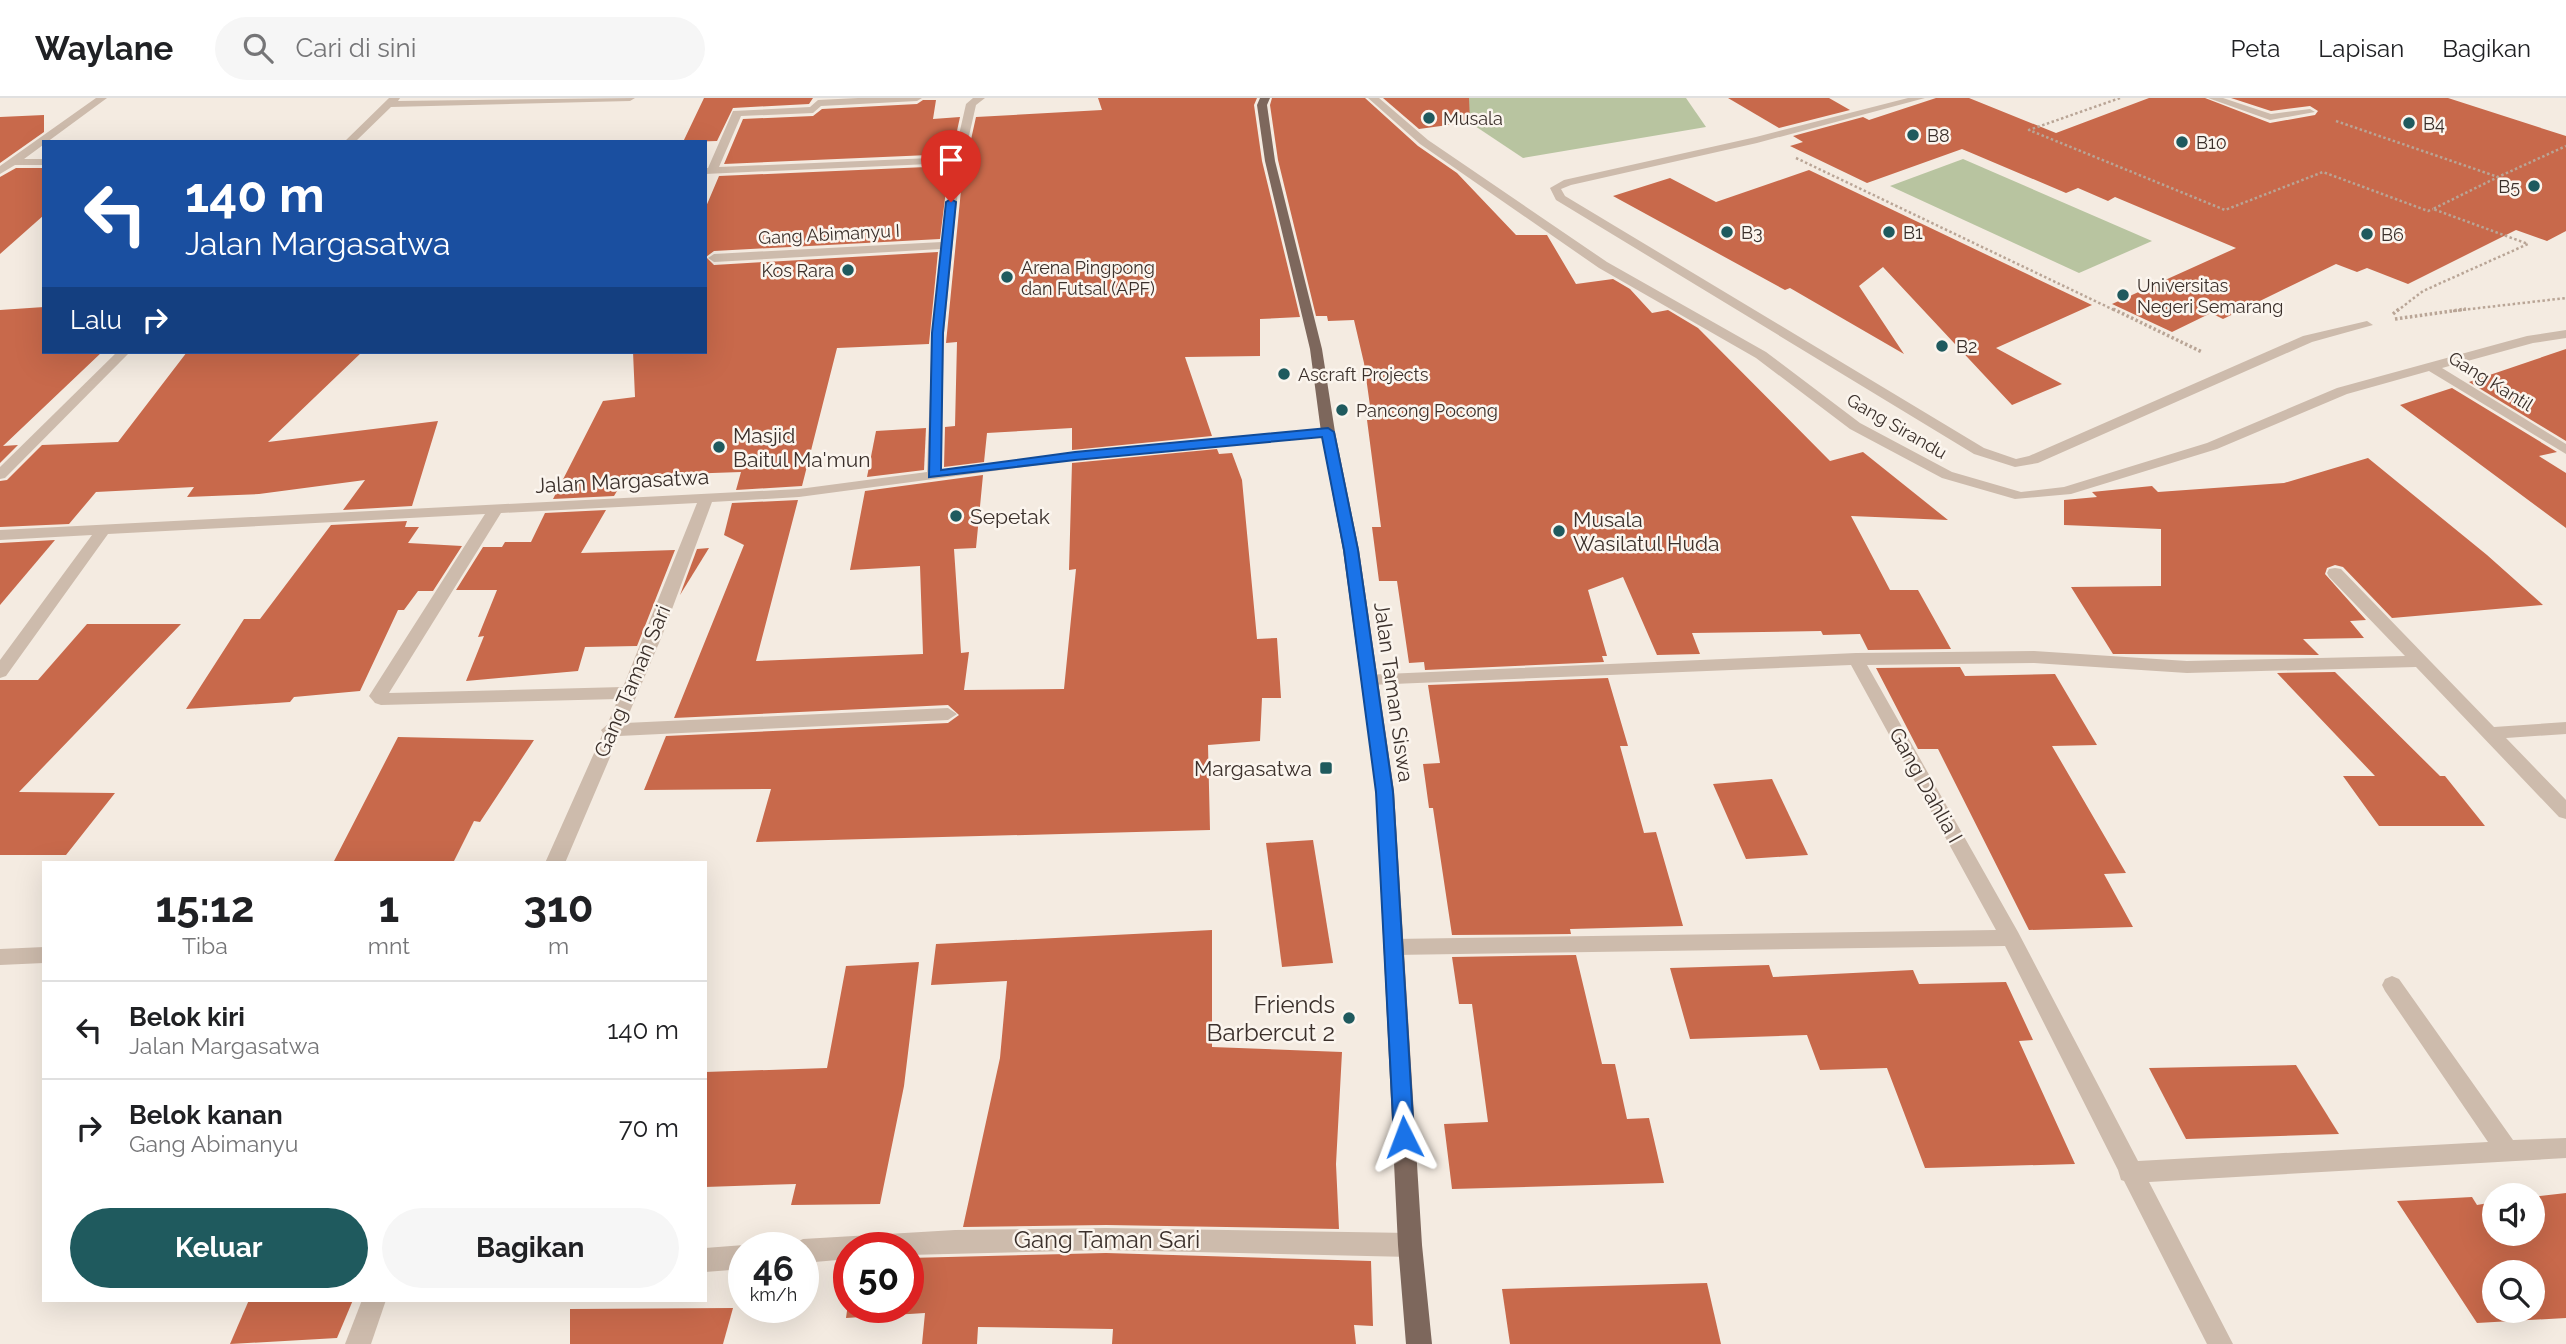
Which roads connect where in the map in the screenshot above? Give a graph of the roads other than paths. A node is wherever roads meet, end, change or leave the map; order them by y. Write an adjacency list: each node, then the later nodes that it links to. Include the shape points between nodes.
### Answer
1 (102, 98): 11 (street)
2 (630, 98): 9 (street)
3 (917, 98): 18 (street, via 737,113)
4 (978, 98): 14 (street, via 971,104)
5 (1265, 98): 25 (main road, Jalan Taman Siswa, via 1262,105 1270,161 1316,349)
6 (1373, 98): 24 (street, Gang Sirandu, via 1424,142 1602,265 1765,358 1855,426 1947,475 2020,496 2066,491 2212,446 2342,391)
7 (1920, 98): 21 (street, via 1555,188 1560,198 1979,451 2015,463 2033,460 2308,339)
8 (2213, 98): 10 (street, via 2270,117)
9 (392, 101): 12 (street)
10 (2310, 112)
11 (43, 140)
12 (351, 140)
13 (42, 141): 15 (street)
14 (958, 160): 18 (street); 19 (street)
15 (12, 162): 16 (street); 17 (street)
16 (42, 162)
17 (0, 171)
18 (708, 171)
19 (947, 245): 20 (street, Gang Abimanyu I); 28 (street, via 938,333)
20 (713, 258)
21 (2367, 325)
22 (2566, 334): 24 (street, Gang Sirandu)
23 (122, 354): 27 (street)
24 (2432, 367): 26 (street, Gang Kantil)
25 (1328, 432): 28 (street, Jalan Margasatwa, via 1075,456); 37 (main road, Jalan Taman Siswa)
26 (2566, 450)
27 (0, 475)
28 (934, 475): 29 (street, Jalan Margasatwa)
29 (706, 498): 30 (street, Jalan Margasatwa); 38 (street, Gang Taman Sari, via 654,636)
30 (496, 509): 31 (street, Jalan Margasatwa); 38 (street, via 378,696)
31 (105, 528): 32 (street, Jalan Margasatwa); 36 (street)
32 (0, 535)
33 (2335, 573): 35 (street)
34 (1856, 659): 35 (street, via 2034,657 2187,667); 37 (street); 45 (street, Gang Dahlia I)
35 (2421, 661): 42 (street)
36 (0, 672)
37 (1369, 678): 46 (main road, Jalan Taman Siswa, via 1385,792)
38 (626, 693): 41 (street, Gang Taman Sari)
39 (948, 713): 41 (street)
40 (2566, 728): 42 (street)
41 (610, 730): 44 (street, Gang Taman Sari)
42 (2492, 733): 43 (street)
43 (2566, 812)
44 (556, 861)
45 (2011, 938): 46 (street); 52 (street, Gang Dahlia I)
46 (1393, 947): 53 (main road, Jalan Taman Siswa)
47 (42, 955): 48 (street)
48 (0, 957)
49 (2392, 985): 51 (street)
50 (2566, 1148): 51 (street)
51 (2507, 1150): 52 (street)
52 (2129, 1172): 60 (street, Gang Dahlia I)
53 (1410, 1245): 54 (street, Gang Taman Sari, via 981,1239); 59 (main road, Jalan Taman Siswa)
54 (819, 1250)
55 (728, 1258): 56 (street)
56 (707, 1260)
57 (373, 1302): 58 (street)
58 (358, 1344)
59 (1419, 1344)
60 (2220, 1344)

